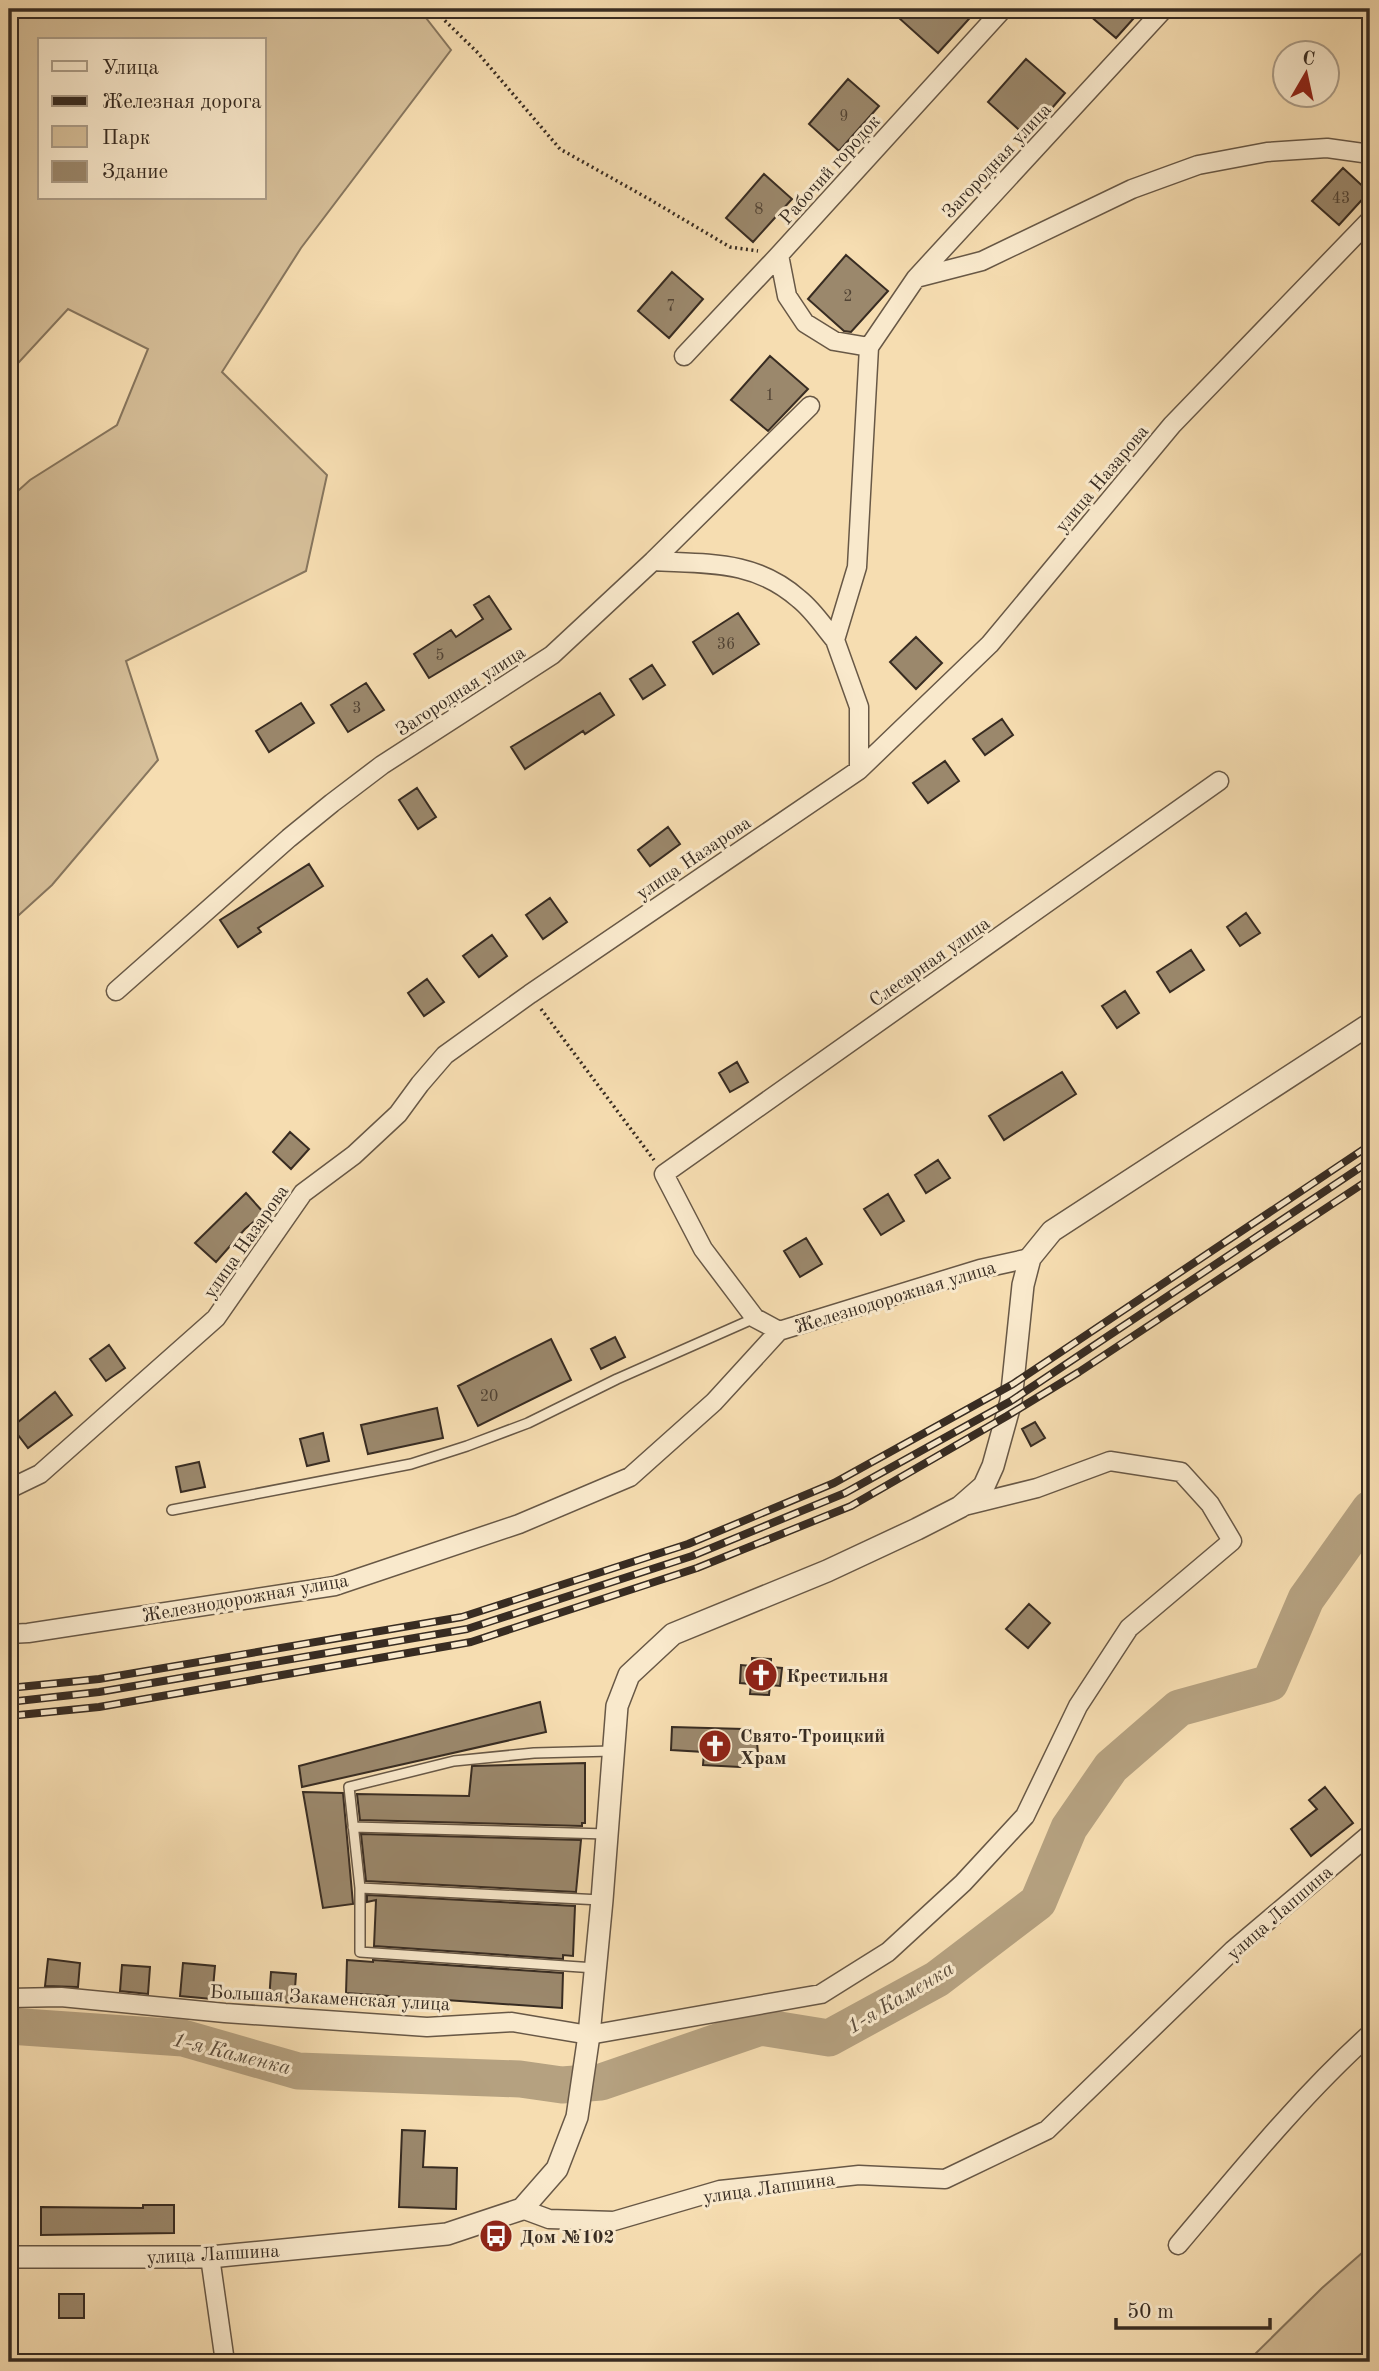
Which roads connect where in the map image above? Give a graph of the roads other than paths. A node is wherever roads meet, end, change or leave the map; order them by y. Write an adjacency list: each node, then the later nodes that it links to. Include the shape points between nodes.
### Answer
1 (1003, 9): 5 (street, Рабочий городок)
2 (1164, 9): 6 (street, Загородная улица)
3 (1370, 154): 6 (street, via 1326,148 1267,152 1198,165 1132,190 982,261)
4 (1370, 220): 12 (street, улица Назарова, via 1172,425 990,644)
5 (779, 255): 7 (street, via 787,296 805,323 834,341); 8 (street, Рабочий городок)
6 (916, 278): 7 (street, Загородная улица)
7 (869, 347): 11 (street, via 857,568)
8 (684, 356)
9 (810, 406): 10 (street, Загородная улица)
10 (653, 561): 11 (street, via 739,566 773,580 800,599); 14 (street, Загородная улица, via 552,655 332,803)
11 (835, 640): 12 (street, via 859,707)
12 (859, 770): 19 (street, улица Назарова, via 445,1055 398,1114 303,1193 216,1318 40,1474)
13 (1219, 781): 17 (street, Слесарная улица, via 664,1174 703,1249)
14 (116, 991)
15 (1370, 1024): 16 (street, via 1052,1231)
16 (1030, 1258): 18 (street, Железнодорожная улица); 20 (street, via 1011,1401 993,1466 984,1486)
17 (755, 1318): 18 (street); 21 (lane, via 528,1423 467,1446 411,1464)
18 (779, 1331): 22 (street, Железнодорожная улица, via 714,1402 630,1477 519,1524 335,1586)
19 (9, 1489)
20 (960, 1507): 23 (street, via 827,1571 673,1634 629,1675 617,1706); 32 (street, Большая Закаменская улица, via 1037,1488 1110,1461 1181,1472 1210,1504 1232,1541 1129,1628 1078,1706 1025,1816 888,1952 821,1994)
21 (172, 1510)
22 (9, 1634)
23 (614, 1751): 24 (lane, via 454,1761 349,1787); 25 (street)
24 (353, 1827): 25 (lane); 27 (lane)
25 (609, 1834): 28 (street)
26 (1370, 1834): 33 (street, улица Лапшина, via 1233,1950 1048,2130 946,2179 859,2175 720,2190 614,2221 549,2218)
27 (360, 1888): 28 (lane); 29 (lane, via 359,1952)
28 (603, 1900): 29 (street)
29 (595, 1968): 32 (street)
30 (9, 1998): 32 (street, Большая Закаменская улица, via 61,1997 427,2027 512,2022)
31 (1370, 2034): 34 (street, via 1258,2151)
32 (589, 2035): 33 (street, via 577,2117 557,2169)
33 (522, 2209): 36 (street, улица Лапшина, via 447,2234)
34 (1178, 2245)
35 (9, 2257): 36 (street, улица Лапшина)
36 (210, 2257): 37 (street)
37 (225, 2362)

